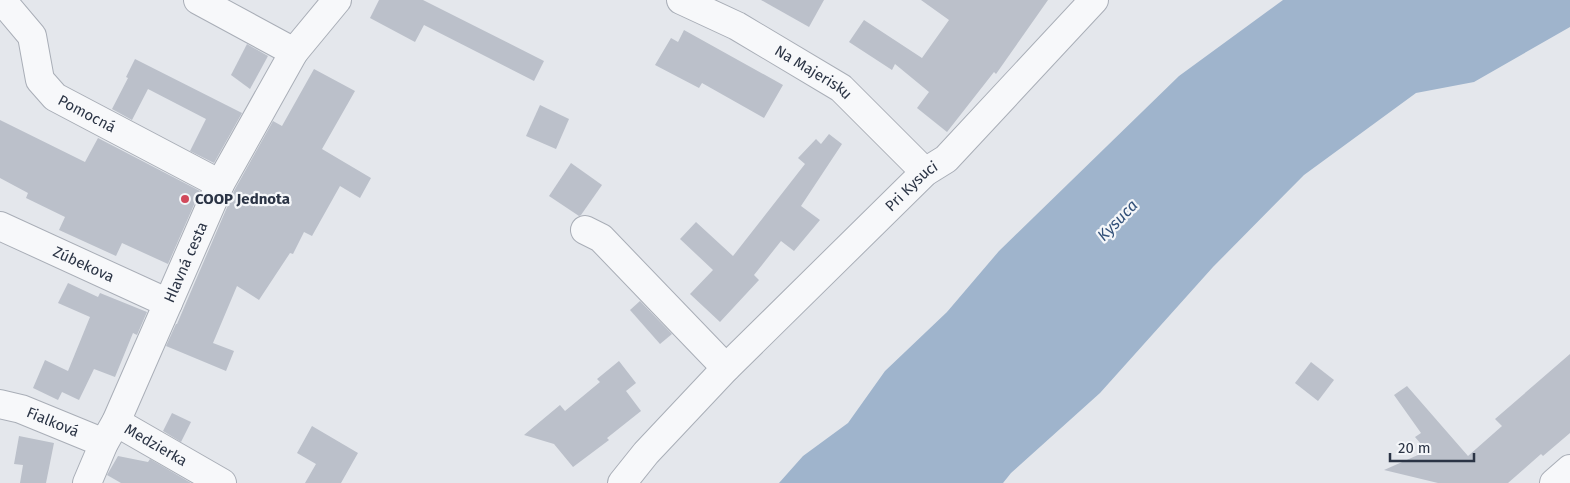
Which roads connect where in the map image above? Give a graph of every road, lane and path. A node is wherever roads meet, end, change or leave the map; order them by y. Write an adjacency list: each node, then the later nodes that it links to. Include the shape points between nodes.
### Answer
1 (198, 0): 6 (street)
2 (337, 0): 6 (street, Hlavná cesta)
3 (681, 0): 7 (street, Na Majerisku, via 737,26 841,88)
4 (1094, 0): 7 (street, Pri Kysuci, via 946,159)
5 (0, 1): 8 (street, Pomocná, via 32,36 40,80 55,97)
6 (294, 52): 8 (street, Hlavná cesta)
7 (925, 172): 12 (street, Pri Kysuci)
8 (220, 184): 11 (street, Hlavná cesta)
9 (0, 226): 11 (street, Zúbekova)
10 (586, 230): 12 (street, via 601,238)
11 (168, 303): 14 (street, Hlavná cesta)
12 (726, 368): 18 (street, Pri Kysuci)
13 (0, 404): 14 (street, Fialková)
14 (110, 433): 16 (street, Hlavná cesta); 17 (street, Medzierka)
15 (1570, 469): 19 (street)
16 (87, 483)
17 (222, 483)
18 (622, 483)
19 (1554, 483)

